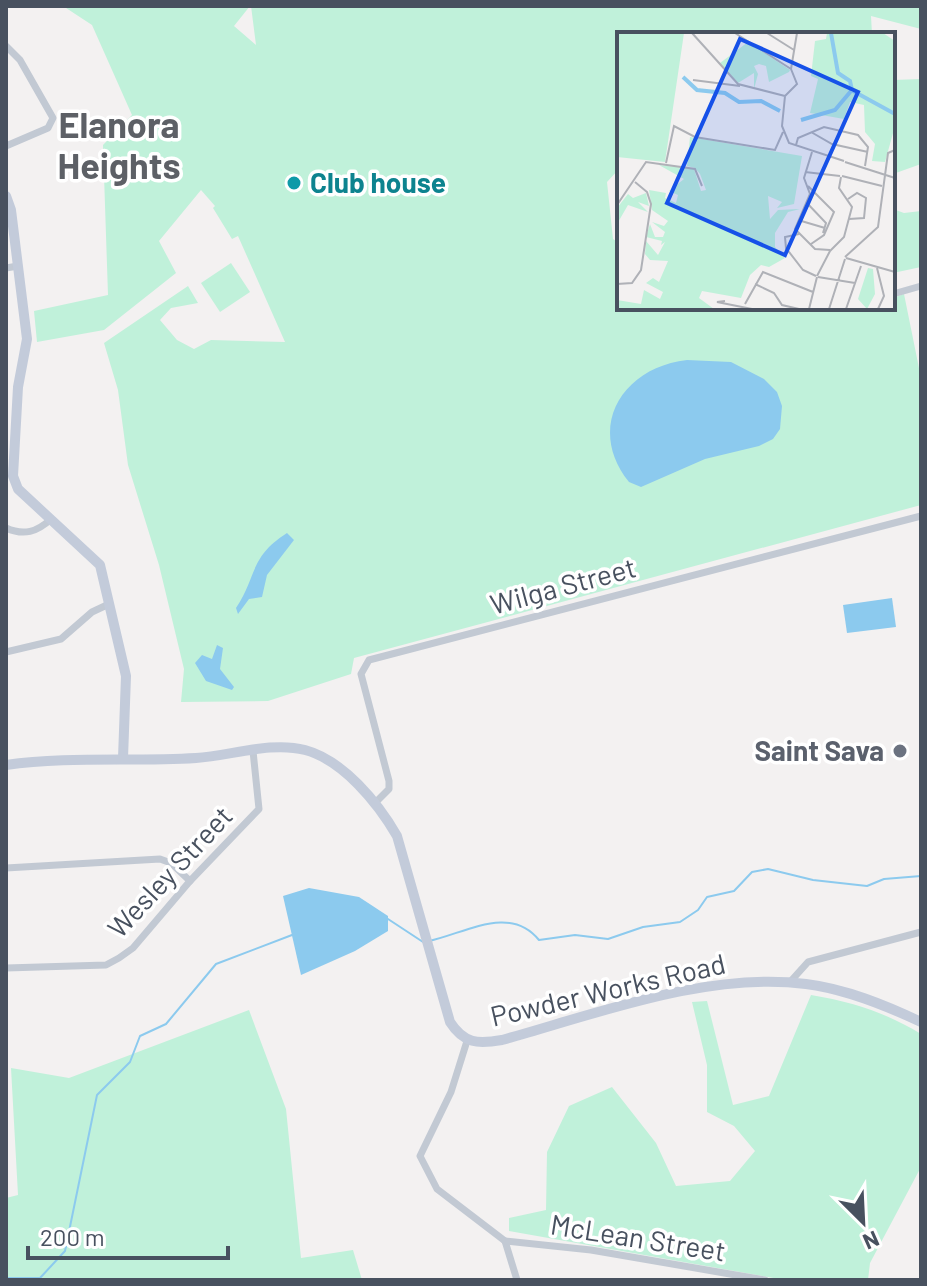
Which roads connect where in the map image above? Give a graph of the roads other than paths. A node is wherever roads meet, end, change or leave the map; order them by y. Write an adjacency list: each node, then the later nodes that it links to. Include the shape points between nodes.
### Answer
1 (6, 46): 2 (street, via 20,60 53,121)
2 (6, 146)
3 (6, 196): 4 (main road)
4 (18, 266): 5 (street); 8 (main road, via 27,339)
5 (6, 268)
6 (921, 286): 7 (street)
7 (895, 293)
8 (11, 407): 10 (main road, via 13,476 18,489)
9 (921, 516): 17 (street, Wilga Street, via 369,660 361,674 389,781 389,789)
10 (51, 519): 11 (street, via 40,529 18,534); 12 (main road, via 100,565)
11 (6, 528)
12 (109, 604): 13 (street, via 61,639); 15 (main road, via 126,676)
13 (6, 652)
14 (253, 751): 15 (main road, Powder Works Road); 17 (main road, Powder Works Road, via 289,748 318,755 341,768); 19 (street, Wesley Street, via 259,809)
15 (123, 758): 16 (main road, Powder Works Road)
16 (6, 765)
17 (374, 804): 24 (main road, Powder Works Road, via 397,836 450,1022)
18 (6, 868): 19 (street, via 160,859)
19 (190, 881): 21 (street, Wesley Street, via 133,948 109,964)
20 (921, 932): 22 (street, via 808,962)
21 (6, 968)
22 (790, 982): 23 (main road, Powder Works Road, via 854,995); 24 (main road, Powder Works Road, via 709,986 502,1040)
23 (921, 1022)
24 (467, 1041): 25 (street, via 451,1092 420,1156 437,1189)
25 (505, 1241): 26 (street); 27 (street, McLean Street)
26 (517, 1280)
27 (765, 1280)

